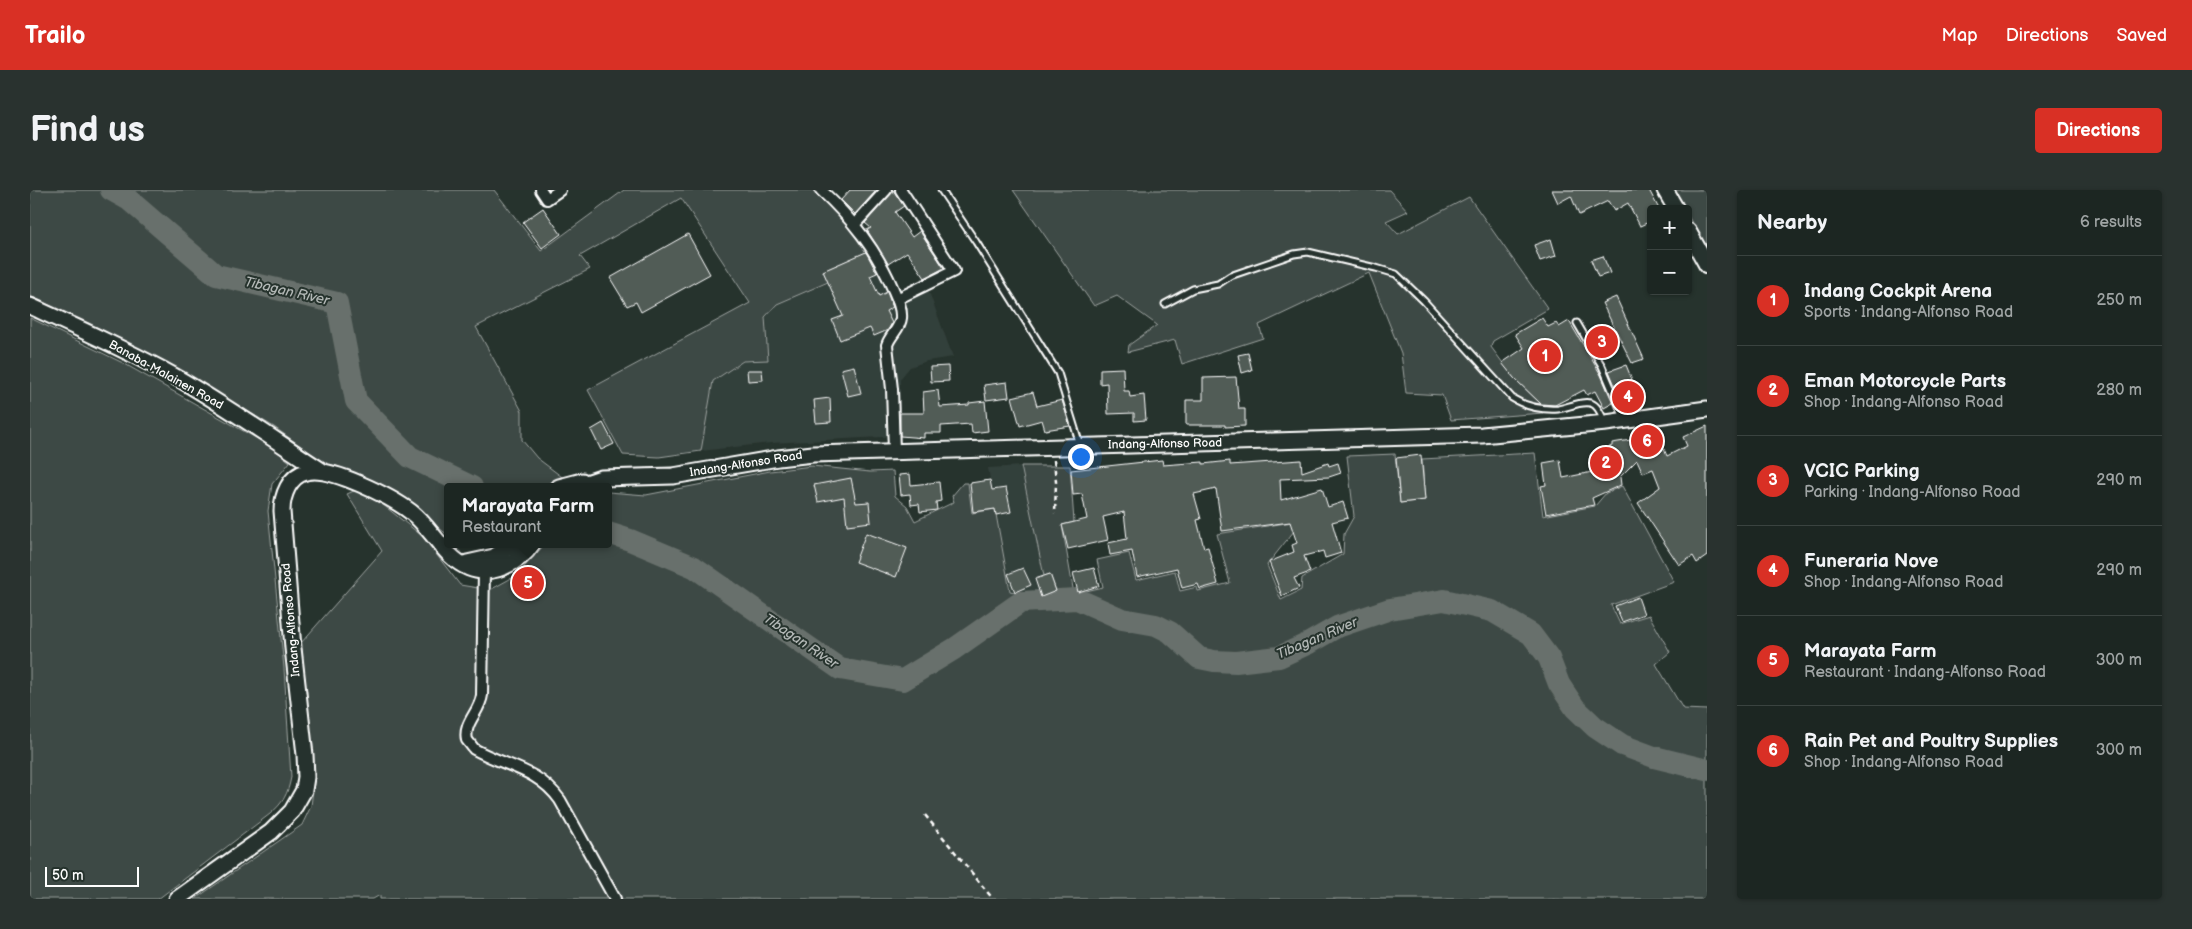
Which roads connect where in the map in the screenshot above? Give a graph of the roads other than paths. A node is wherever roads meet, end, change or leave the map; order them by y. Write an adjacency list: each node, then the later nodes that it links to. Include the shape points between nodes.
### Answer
1 (542, 190): 2 (street, via 547,199)
2 (560, 190)
3 (821, 190): 9 (street)
4 (886, 190): 9 (street)
5 (901, 190): 12 (street, via 954,271)
6 (941, 190): 19 (lane, via 1058,373)
7 (1665, 190): 8 (main road)
8 (1674, 205)
9 (855, 224): 12 (street, via 877,256)
10 (1692, 238): 11 (main road)
11 (1707, 265)
12 (897, 298): 20 (street, via 901,322 887,347)
13 (1165, 304): 18 (lane, via 1193,289 1218,284 1230,276 1294,254 1315,254 1376,268 1396,274 1512,398 1529,407 1549,409 1591,403)
14 (30, 306): 21 (main road, Banaba-Malainen Road, via 173,376)
15 (1577, 323): 17 (lane, via 1602,366)
16 (1707, 409): 17 (main road, Indang-Alfonso Road)
17 (1626, 421): 18 (main road, Indang-Alfonso Road)
18 (1606, 423): 19 (main road, Indang-Alfonso Road, via 1437,437)
19 (1080, 446): 20 (main road, Indang-Alfonso Road)
20 (894, 451): 22 (main road, Indang-Alfonso Road, via 796,456 699,473)
21 (322, 471): 25 (main road, via 353,482 409,510); 31 (main road, Indang-Alfonso Road, via 299,475 288,488 282,504 305,755 304,790 292,811 271,832)
22 (596, 479): 23 (main road, Indang-Alfonso Road); 24 (main road, Indang-Alfonso Road)
23 (568, 483)
24 (585, 483)
25 (444, 547)
26 (445, 548): 29 (main road)
27 (508, 548): 29 (main road, via 487,559 467,564)
28 (530, 548): 30 (main road, via 515,561)
29 (457, 561): 30 (main road, via 467,568)
30 (484, 570): 32 (street, via 482,695 479,708 468,724 467,740 474,749 538,777 549,786)
31 (177, 899)
32 (615, 899)

